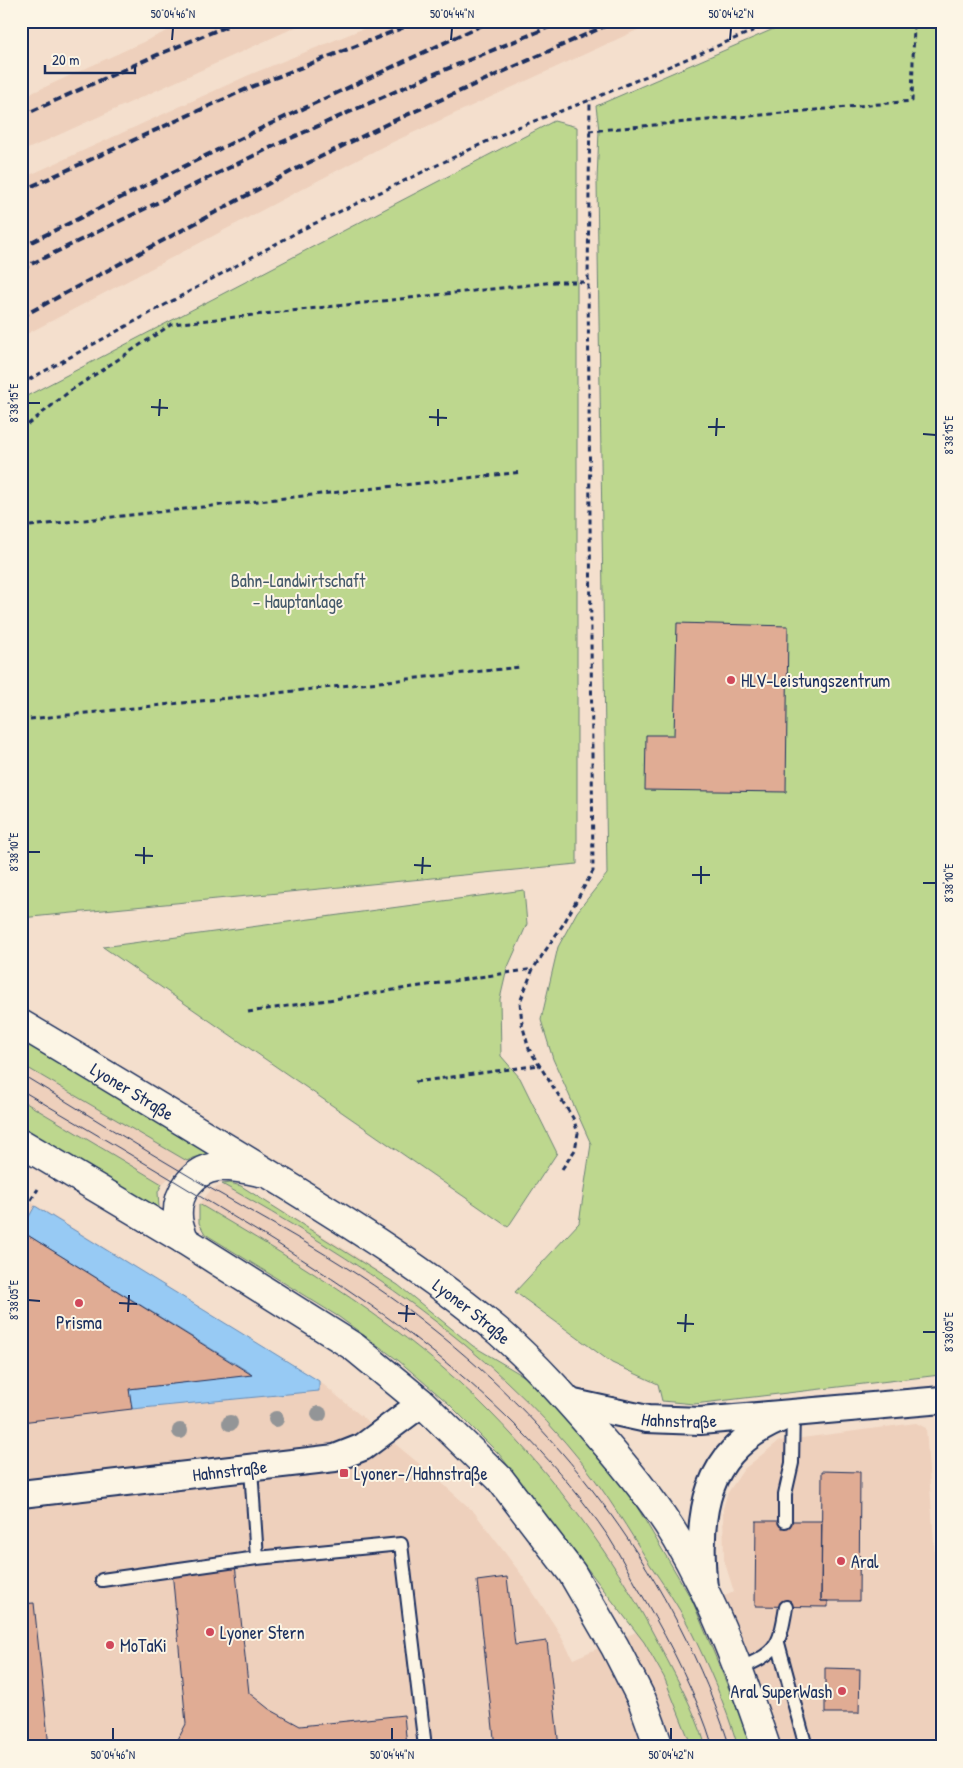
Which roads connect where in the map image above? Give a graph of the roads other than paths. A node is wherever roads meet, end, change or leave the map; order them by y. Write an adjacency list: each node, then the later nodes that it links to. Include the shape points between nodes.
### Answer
1 (21, 1024): 3 (main road, Lyoner Straße)
2 (21, 1142): 4 (main road)
3 (268, 1174): 4 (main road, via 234,1167 203,1171 186,1186 178,1204); 6 (main road, Lyoner Straße, via 403,1258 468,1307 501,1334)
4 (184, 1240): 7 (main road, via 354,1347)
5 (942, 1400): 8 (street, Hahnstraße)
6 (569, 1402): 8 (street, Hahnstraße, via 648,1419 668,1420 700,1421); 14 (main road, Lyoner Straße, via 644,1490 677,1539)
7 (422, 1403): 9 (street, Hahnstraße, via 382,1435 351,1452 335,1458); 19 (main road, via 500,1479 572,1573 637,1692)
8 (793, 1413): 11 (lane, via 792,1463 785,1494); 14 (street, Hahnstraße, via 738,1444 716,1474 708,1492 701,1526)
9 (251, 1469): 10 (street, Hahnstraße); 12 (lane)
10 (21, 1494)
11 (786, 1521)
12 (257, 1558): 13 (lane); 18 (lane, via 401,1544)
13 (102, 1580)
14 (704, 1589): 17 (main road, Lyoner Straße)
15 (786, 1606): 16 (lane)
16 (778, 1643): 17 (lane, via 767,1655); 21 (lane)
17 (737, 1670): 20 (main road, Lyoner Straße)
18 (426, 1747)
19 (659, 1747)
20 (766, 1747)
21 (806, 1747)

